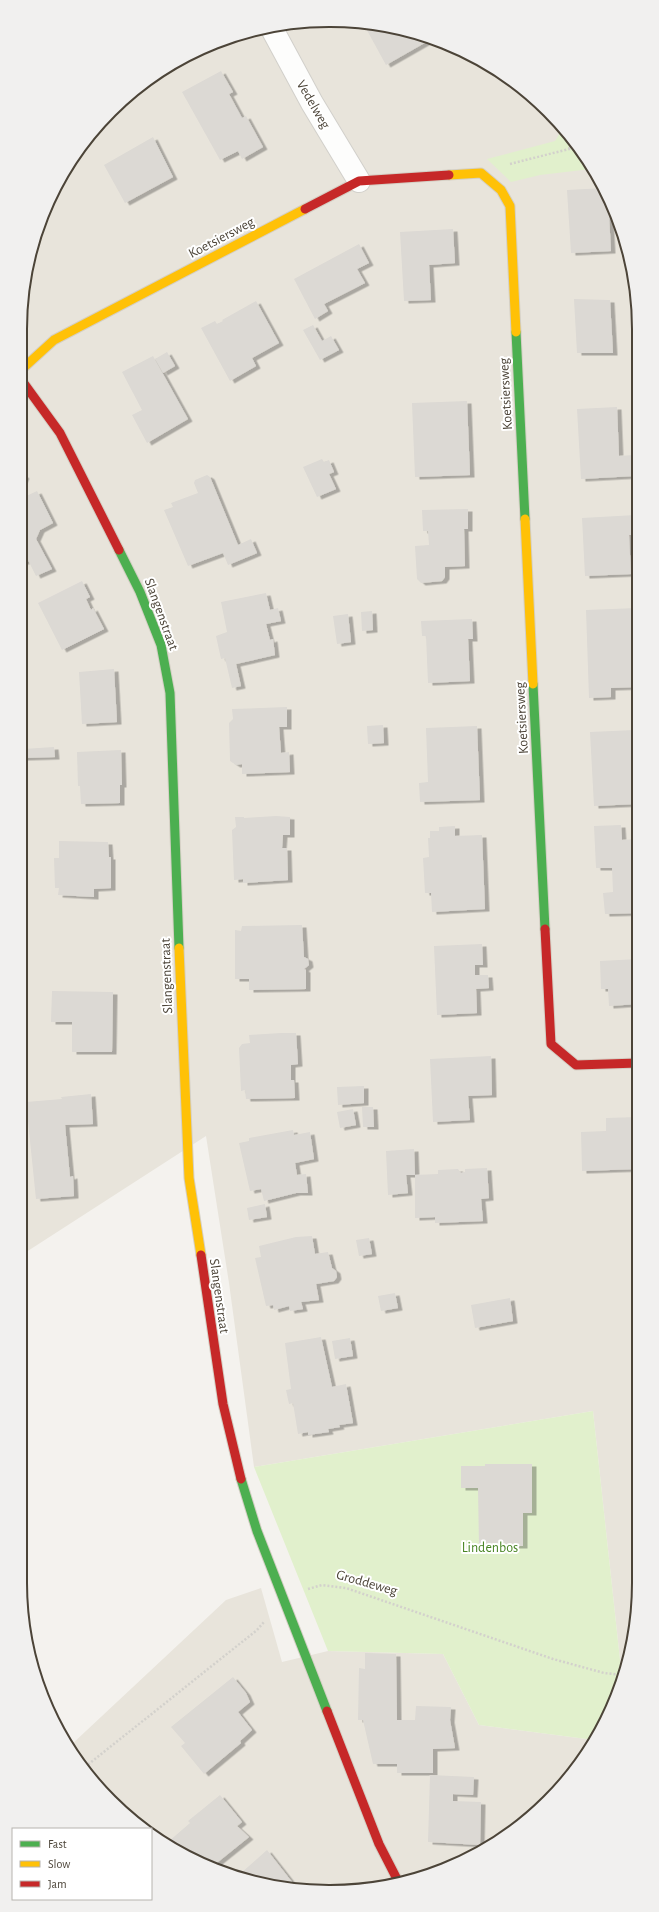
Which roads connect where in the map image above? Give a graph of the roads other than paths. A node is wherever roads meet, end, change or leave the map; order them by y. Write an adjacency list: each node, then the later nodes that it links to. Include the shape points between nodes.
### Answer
1 (274, 32): 2 (street, Vedelweg, via 312,104)
2 (359, 181): 3 (street, Koetsiersweg, via 54,340); 5 (street, Koetsiersweg, via 481,173 501,190 510,206 551,1044 576,1065)
3 (27, 365)
4 (27, 388): 6 (street, Slangenstraat, via 60,433 140,592 161,645 170,693 189,1178 224,1412 238,1471 257,1530 379,1844)
5 (632, 1063)
6 (396, 1877)

